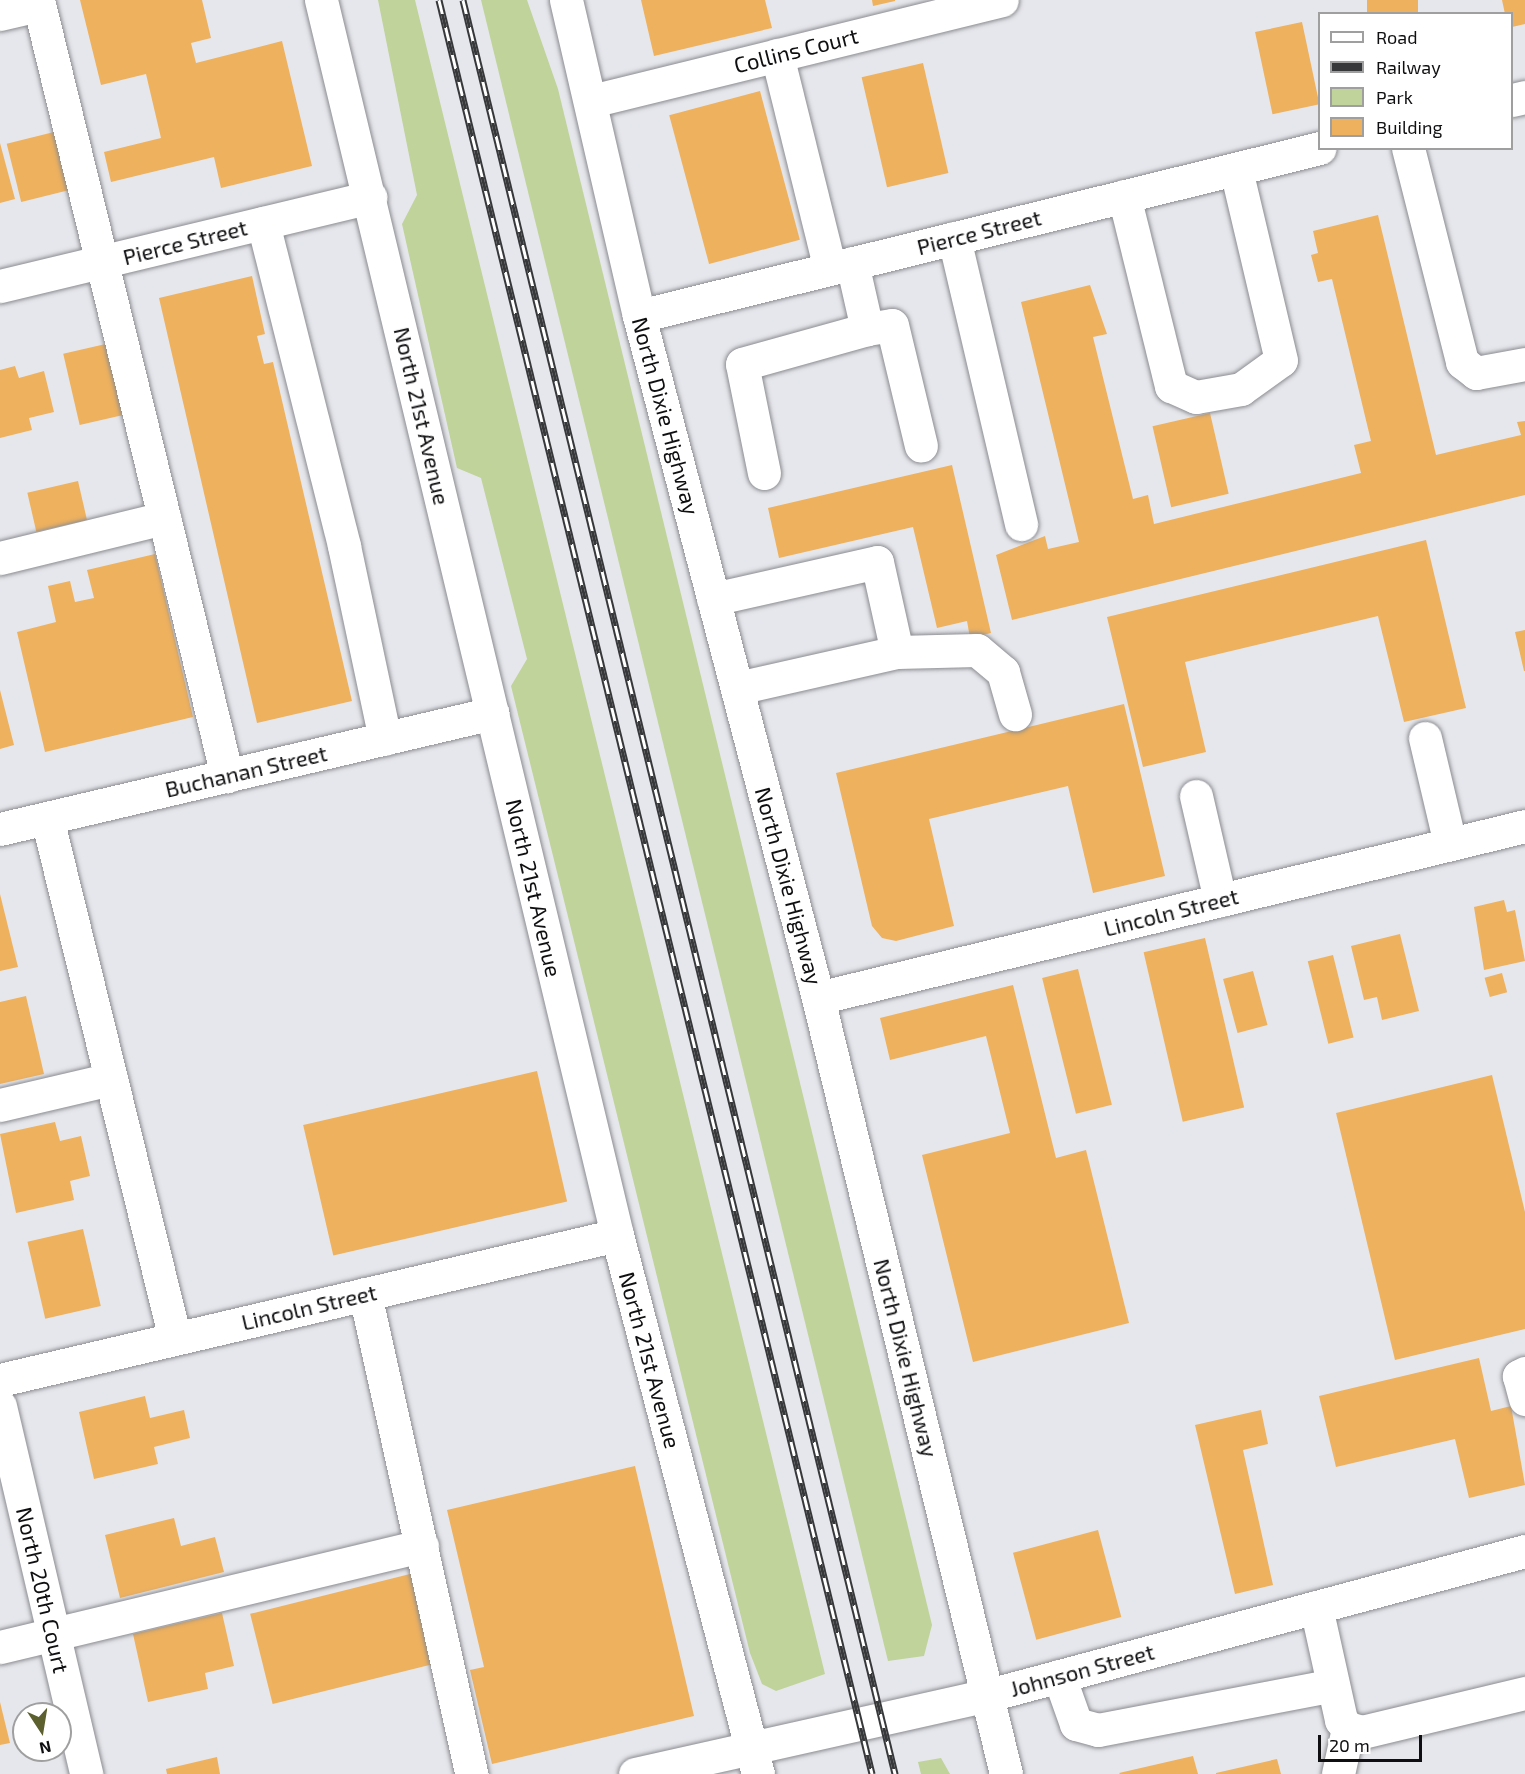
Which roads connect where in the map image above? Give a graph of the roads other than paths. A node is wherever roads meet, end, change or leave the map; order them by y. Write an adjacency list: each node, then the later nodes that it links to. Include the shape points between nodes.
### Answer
1 (321, 0): 12 (street, North 21st Avenue)
2 (566, 0): 7 (street, North Dixie Highway)
3 (1002, 0): 6 (street, Collins Court)
4 (39, 2): 5 (street); 15 (street)
5 (0, 14)
6 (777, 55): 7 (street, Collins Court); 16 (street)
7 (591, 101): 18 (street, North Dixie Highway)
8 (1318, 148): 10 (street, Pierce Street)
9 (1409, 150): 20 (street, via 1462,362 1476,373)
10 (1236, 169): 11 (street, Pierce Street); 11 (street, via 1281,360 1241,389 1196,397 1171,386)
11 (1124, 196): 14 (street, Pierce Street)
12 (370, 197): 13 (street, Pierce Street); 29 (street, North 21st Avenue)
13 (263, 223): 15 (street, Pierce Street); 32 (street, via 344,546)
14 (954, 238): 16 (street, Pierce Street); 24 (street)
15 (101, 262): 17 (street, Pierce Street); 23 (street)
16 (841, 266): 18 (street, Pierce Street); 19 (street)
17 (0, 286)
18 (639, 316): 26 (street, North Dixie Highway)
19 (867, 329): 21 (street, via 892,325); 22 (street, via 742,364)
20 (1525, 364)
21 (921, 446)
22 (764, 473)
23 (164, 518): 25 (street); 33 (street)
24 (1021, 524)
25 (0, 558)
26 (713, 599): 27 (street, via 877,562); 28 (street, North Dixie Highway)
27 (897, 652): 28 (street); 30 (street, via 977,650 1003,672)
28 (736, 688): 40 (street, North Dixie Highway)
29 (493, 714): 32 (street, Buchanan Street); 43 (street, North 21st Avenue)
30 (1015, 714)
31 (1425, 738): 38 (street)
32 (385, 739): 33 (street, Buchanan Street)
33 (226, 776): 35 (street, Buchanan Street)
34 (1196, 796): 39 (street)
35 (47, 818): 37 (street, Buchanan Street); 41 (street)
36 (1525, 826): 38 (street, Lincoln Street)
37 (0, 829)
38 (1450, 844): 39 (street, Lincoln Street)
39 (1220, 900): 40 (street, Lincoln Street)
40 (818, 998): 58 (street, North Dixie Highway)
41 (111, 1079): 42 (street); 45 (street)
42 (0, 1105)
43 (617, 1235): 44 (street, Lincoln Street); 60 (street, North 21st Avenue)
44 (365, 1294): 45 (street, Lincoln Street); 50 (street)
45 (175, 1339): 47 (street, Lincoln Street)
46 (1525, 1373): 48 (street, via 1520,1376)
47 (0, 1380)
48 (1525, 1399)
49 (0, 1406): 53 (street, North 20th Court)
50 (422, 1546): 53 (street); 62 (street)
51 (1525, 1551): 52 (street, Johnson Street)
52 (1316, 1607): 55 (street, Johnson Street); 56 (street)
53 (53, 1634): 54 (street); 61 (street, North 20th Court)
54 (0, 1647)
55 (1059, 1676): 56 (street, via 1076,1724 1098,1731); 58 (street, Johnson Street)
56 (1333, 1685): 59 (street)
57 (1525, 1693): 59 (street, via 1362,1732)
58 (989, 1695): 60 (street, Johnson Street); 64 (street, North Dixie Highway)
59 (1348, 1728): 65 (street)
60 (755, 1760): 63 (street, Johnson Street)
61 (86, 1774)
62 (471, 1774)
63 (635, 1774)
64 (1006, 1774)
65 (1338, 1774)

